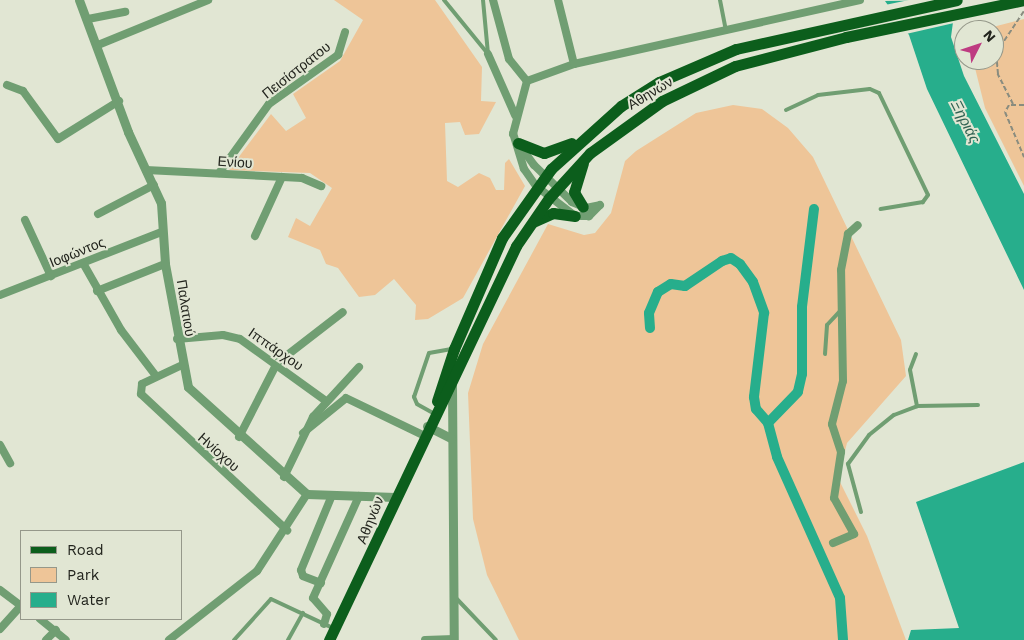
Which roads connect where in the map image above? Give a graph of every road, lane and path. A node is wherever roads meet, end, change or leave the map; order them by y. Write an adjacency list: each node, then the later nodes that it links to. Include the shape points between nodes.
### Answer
1 (79, 0): 13 (street, Παλατιού)
2 (208, 0): 16 (street)
3 (444, 0): 17 (lane)
4 (483, 0): 17 (lane)
5 (493, 0): 19 (street, via 509,59)
6 (558, 0): 18 (street)
7 (720, 0): 14 (lane)
8 (860, 0): 14 (street)
9 (957, 0): 26 (main road, Αθηνών, via 767,40 708,59 639,93)
10 (1024, 0): 28 (main road, Αθηνών, via 802,47 712,75 662,101)
11 (125, 12): 13 (street)
12 (1024, 12): 22 (path, via 996,53 998,74)
13 (88, 19): 16 (street, Παλατιού)
14 (726, 30): 18 (street)
15 (345, 32): 31 (street, Πεισίστρατου, via 338,55 269,104)
16 (98, 45): 21 (street, Παλατιού)
17 (488, 54): 25 (street)
18 (574, 64): 19 (street)
19 (527, 81): 25 (street)
20 (7, 85): 21 (street, via 23,91 58,139)
21 (119, 101): 30 (street, Παλατιού)
22 (1013, 104): 23 (path); 29 (path, via 1006,109 1006,121)
23 (1024, 105)
24 (786, 110): 39 (lane, via 818,96 870,89 878,93 928,195 923,202)
25 (515, 115): 27 (street)
26 (584, 137): 27 (main road, via 544,153); 32 (main road, Αθηνών)
27 (516, 139): 32 (street); 36 (street, via 520,160)
28 (590, 153): 37 (main road, Αθηνών); 40 (main road, via 574,186)
29 (1024, 157)
30 (146, 170): 31 (street, Ενίου); 34 (street, Παλατιού)
31 (219, 173): 33 (street, Ενίου)
32 (544, 176): 36 (main road, Αθηνών); 37 (street)
33 (282, 177): 35 (street, Ενίου, via 307,179); 46 (street)
34 (154, 185): 41 (street); 45 (street, Παλατιού, via 161,203)
35 (321, 186)
36 (536, 186): 38 (street); 55 (main road, Αθηνών, via 491,258)
37 (557, 188): 38 (main road, Αθηνών); 40 (street)
38 (549, 198): 40 (street); 43 (main road, Αθηνών)
39 (881, 209)
40 (579, 212): 43 (main road, via 552,213)
41 (98, 214)
42 (25, 220): 49 (street)
43 (530, 224): 62 (main road, Αθηνών)
44 (858, 225): 52 (street, via 846,241)
45 (162, 232): 47 (street, Ιοφώντος); 48 (street, Παλατιού)
46 (254, 236)
47 (83, 263): 49 (street, Ιοφώντος); 50 (street)
48 (165, 264): 50 (street); 54 (street, Παλατιού)
49 (51, 276): 51 (street, Ιοφώντος)
50 (98, 291): 61 (street)
51 (0, 295)
52 (840, 311): 56 (lane, via 826,325); 80 (street, via 842,381 832,424 841,452 833,491 838,510 854,534)
53 (343, 312): 58 (street)
54 (177, 339): 58 (street, Ιππάρχου, via 231,336); 59 (street, Παλατιού)
55 (454, 348): 62 (main road, Αθηνών); 66 (lane, via 429,353 414,397 417,404)
56 (825, 354)
57 (916, 354): 65 (lane, via 910,370)
58 (277, 364): 63 (street, Ιππάρχου); 69 (street)
59 (180, 366): 61 (street); 69 (street, Παλατιού, via 194,396)
60 (359, 367): 63 (street)
61 (156, 376): 79 (street, Ηνίοχου, via 139,388 177,431)
62 (447, 383): 66 (main road, Αθηνών); 70 (street)
63 (326, 400): 68 (street)
64 (978, 405): 65 (lane)
65 (917, 406): 78 (lane, via 886,420 851,456 848,475)
66 (434, 411): 67 (main road, Αθηνών)
67 (425, 430): 68 (street, via 346,398); 70 (street); 77 (main road, Αθηνών)
68 (303, 433): 73 (street)
69 (239, 437): 73 (street, Παλατιού)
70 (451, 438): 83 (street)
71 (0, 444): 72 (street)
72 (10, 464)
73 (284, 477): 74 (street, Παλατιού)
74 (307, 494): 75 (street); 79 (street)
75 (332, 495): 76 (street); 81 (street, via 301,570 303,576)
76 (359, 496): 77 (street); 81 (street)
77 (395, 497): 88 (main road, Αθηνών)
78 (862, 512)
79 (286, 530): 93 (street, via 257,571)
80 (833, 543)
81 (321, 584): 88 (street, via 313,600 327,614)
82 (0, 590): 84 (street)
83 (453, 596): 98 (street); 99 (lane)
84 (20, 605)
85 (20, 607): 89 (street)
86 (303, 613): 88 (lane); 94 (lane, via 271,599); 95 (lane)
87 (41, 620): 90 (street)
88 (330, 627): 96 (main road, Αθηνών)
89 (0, 629)
90 (56, 630): 91 (street); 92 (street)
91 (46, 640)
92 (66, 640)
93 (169, 640)
94 (234, 640)
95 (288, 640)
96 (329, 640)
97 (425, 640): 98 (street)
98 (454, 640)
99 (496, 640)

